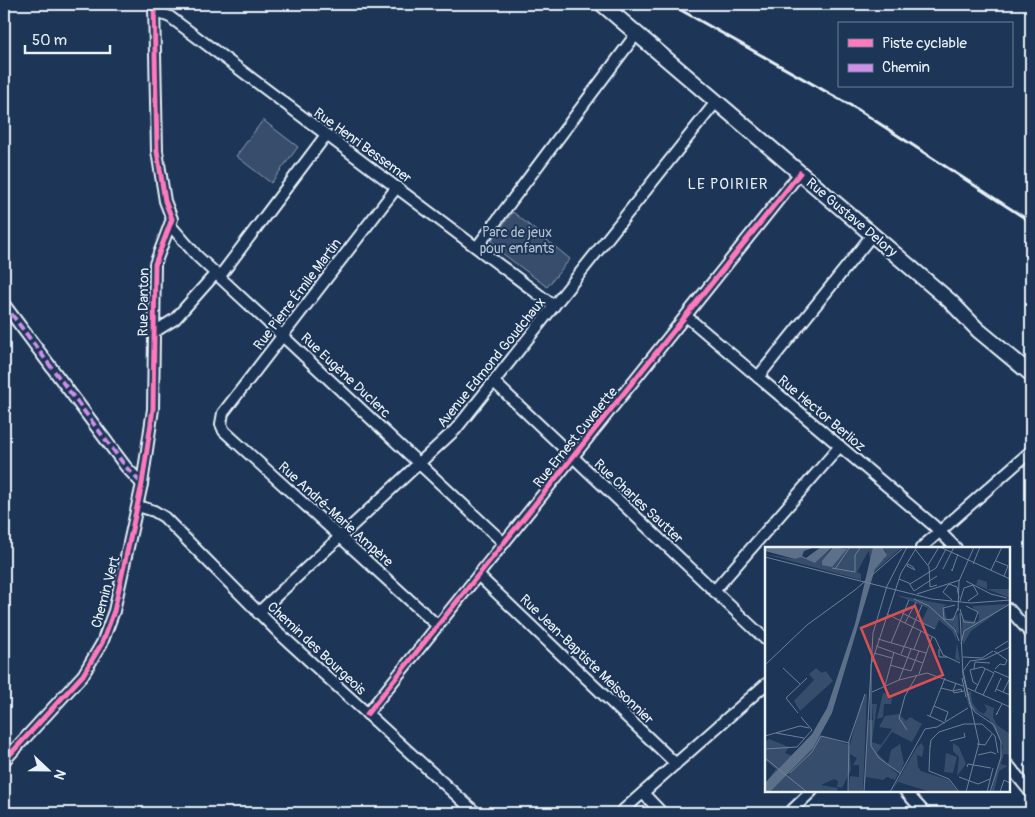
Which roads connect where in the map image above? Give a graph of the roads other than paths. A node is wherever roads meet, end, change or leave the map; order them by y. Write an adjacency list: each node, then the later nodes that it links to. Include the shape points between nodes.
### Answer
1 (602, 4): 3 (street, Rue Gustave Delory)
2 (154, 7): 5 (street, Rue Henri Bessemer); 8 (street, via 157,150 165,201 171,216)
3 (637, 33): 4 (street, Rue Gustave Delory); 10 (street)
4 (716, 102): 6 (street, Rue Gustave Delory); 13 (street, Avenue Edmond Goudchaux)
5 (326, 135): 7 (street, Rue Henri Bessemer); 11 (street)
6 (800, 173): 9 (street, Rue Gustave Delory); 14 (street, Rue Ernest Cuvelette)
7 (397, 187): 10 (street, Rue Henri Bessemer); 16 (street, Rue Pierre Émile Martin)
8 (170, 225): 11 (street, Rue Eugène Duclerc); 15 (street, Rue Danton, via 155,264)
9 (872, 235): 17 (street, Rue Gustave Delory); 18 (street)
10 (477, 247): 13 (street, Rue Henri Bessemer)
11 (218, 274): 15 (street, via 176,318); 16 (street, Rue Eugène Duclerc)
12 (4, 304): 25 (street)
13 (554, 306): 19 (street, Avenue Edmond Goudchaux)
14 (686, 316): 18 (street, Rue Hector Berlioz); 23 (street, Rue Ernest Cuvelette)
15 (154, 332): 25 (street, Rue Danton, via 152,420)
16 (283, 335): 20 (street, Rue Pierre Émile Martin, via 223,413); 24 (street, Rue Eugène Duclerc)
17 (1031, 374)
18 (758, 377): 21 (street, Rue Hector Berlioz)
19 (494, 382): 23 (street, Rue Charles Sautter); 24 (street, Avenue Edmond Goudchaux, via 456,429)
20 (221, 420): 28 (street, Rue André-Marie Ampère, via 224,431)
21 (840, 446): 27 (street, Rue Hector Berlioz); 33 (street)
22 (1031, 451): 27 (street)
23 (572, 458): 29 (street, Rue Ernest Cuvelette); 33 (street, Rue Charles Sautter)
24 (420, 464): 28 (street, Avenue Edmond Goudchaux); 29 (street, Rue Eugène Duclerc)
25 (142, 484): 26 (street, Chemin Vert)
26 (138, 506): 35 (street, Chemin des Bourgeois, via 164,518); 41 (street, Chemin Vert, via 114,612 99,650 83,675)
27 (940, 532): 30 (street); 31 (street, Rue Hector Berlioz)
28 (341, 538): 35 (street, Avenue Edmond Goudchaux); 36 (street, Rue André-Marie Ampère)
29 (504, 543): 32 (street, Rue Ernest Cuvelette)
30 (922, 547)
31 (955, 547)
32 (478, 575): 36 (street, Rue Ernest Cuvelette); 42 (street, Rue Jean-Baptiste Meissonnier)
33 (714, 591): 38 (street, Rue Charles Sautter)
34 (1010, 612): 37 (street)
35 (258, 613): 40 (street, Chemin des Bourgeois)
36 (438, 626): 40 (street, Rue Ernest Cuvelette)
37 (1031, 634)
38 (765, 639)
39 (765, 685): 42 (street)
40 (367, 714): 48 (street, Chemin des Bourgeois)
41 (4, 761)
42 (676, 764): 44 (street)
43 (1010, 767): 47 (street)
44 (643, 792): 49 (street); 50 (street)
45 (811, 792): 51 (street)
46 (906, 792): 52 (street)
47 (1031, 793)
48 (476, 813)
49 (620, 813)
50 (662, 813)
51 (789, 813)
52 (925, 813)

